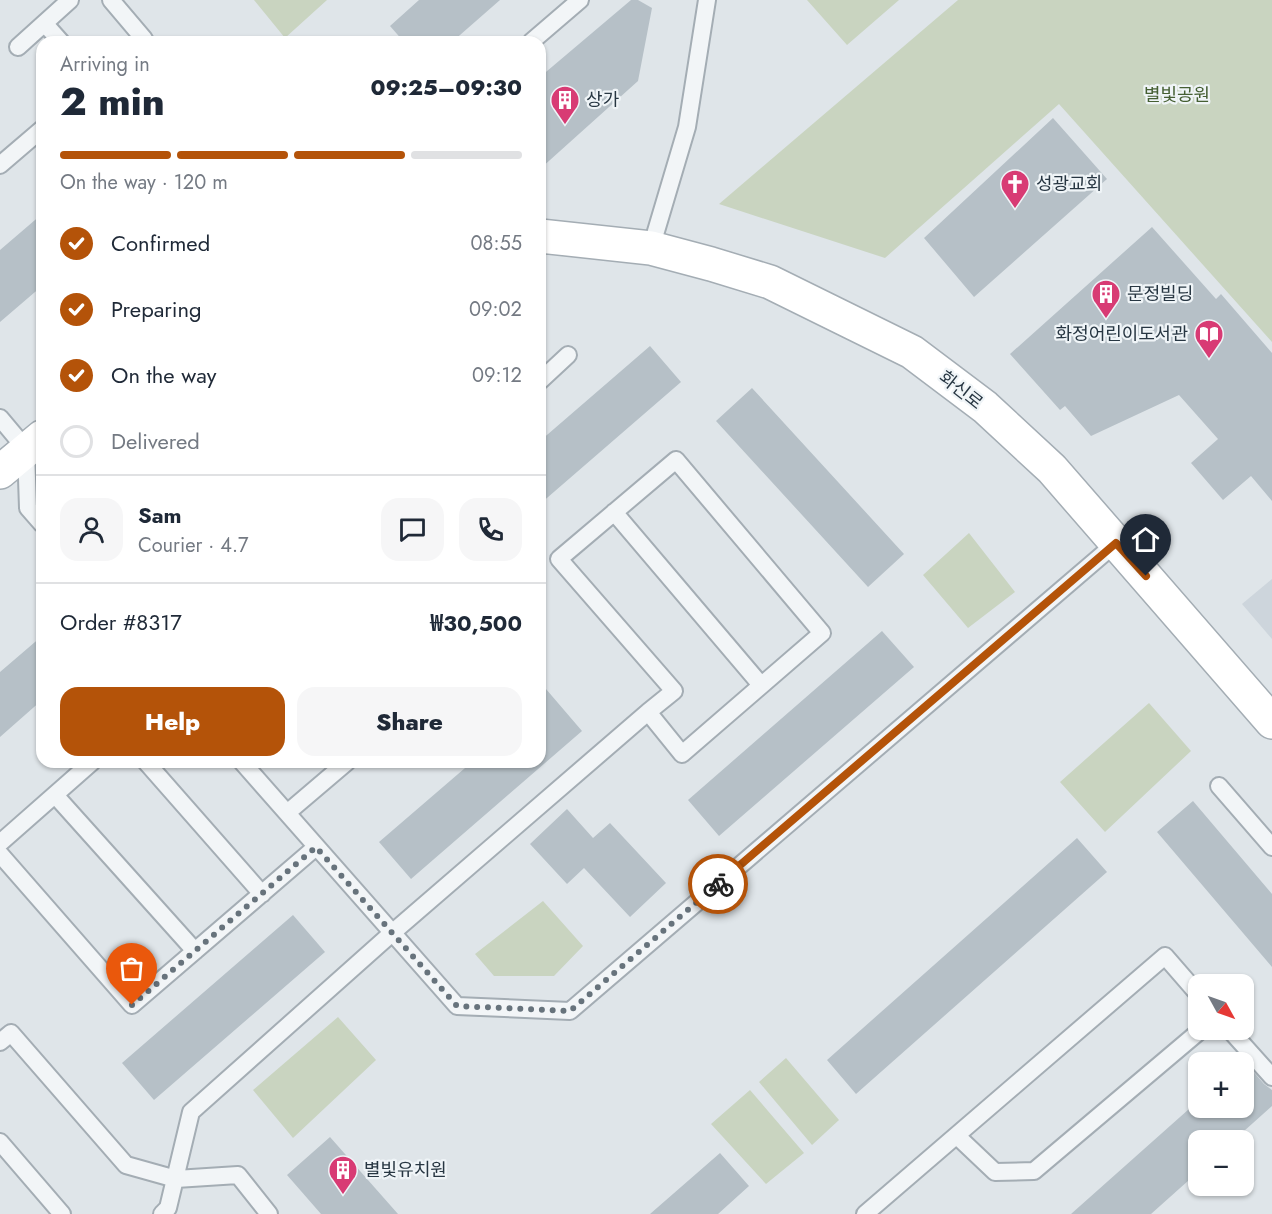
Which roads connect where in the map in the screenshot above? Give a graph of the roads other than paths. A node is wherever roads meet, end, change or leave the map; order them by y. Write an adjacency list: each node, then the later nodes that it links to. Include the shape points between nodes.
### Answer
1 (70, 0): 5 (lane)
2 (111, 0): 7 (lane)
3 (580, 0): 8 (lane)
4 (707, 0): 13 (lane, via 687,127)
5 (45, 24): 6 (lane); 9 (lane)
6 (56, 36)
7 (141, 36)
8 (538, 36)
9 (18, 48)
10 (36, 134): 11 (lane)
11 (0, 165)
12 (546, 237): 13 (main road, 화신로)
13 (651, 248): 21 (main road, 화신로, via 770,282 912,352 985,407 1052,469)
14 (568, 355): 15 (lane)
15 (546, 375)
16 (0, 418): 17 (lane)
17 (34, 443): 18 (main road); 20 (lane, via 28,508)
18 (0, 472)
19 (614, 512): 22 (lane); 22 (lane, via 676,460 822,633); 23 (lane, via 559,559 674,691)
20 (36, 517)
21 (1116, 543): 24 (main road, 화신로); 37 (lane, via 570,1011 457,1006)
22 (762, 685): 23 (lane, via 682,754)
23 (648, 712): 37 (lane)
24 (1272, 722)
25 (86, 768): 30 (lane)
26 (151, 768): 36 (lane)
27 (247, 768): 31 (lane)
28 (340, 768): 31 (lane)
29 (1219, 786): 34 (lane)
30 (55, 795): 32 (lane); 38 (lane)
31 (287, 813): 33 (lane)
32 (0, 843)
33 (316, 847): 36 (lane); 37 (lane)
34 (1272, 847)
35 (0, 854): 38 (lane, via 132,1005)
36 (261, 894): 38 (lane)
37 (392, 933): 46 (lane, via 191,1112)
38 (195, 951)
39 (1188, 982): 44 (lane, via 1165,956)
40 (1189, 1040): 44 (lane, via 1034,1171 995,1172)
41 (1239, 1040): 43 (lane)
42 (0, 1042): 46 (lane, via 11,1033 126,1165)
43 (1272, 1077)
44 (957, 1136): 50 (lane)
45 (0, 1142): 47 (lane)
46 (176, 1179): 48 (lane, via 168,1208); 49 (lane, via 238,1175)
47 (62, 1214)
48 (162, 1214)
49 (269, 1214)
50 (865, 1214)

